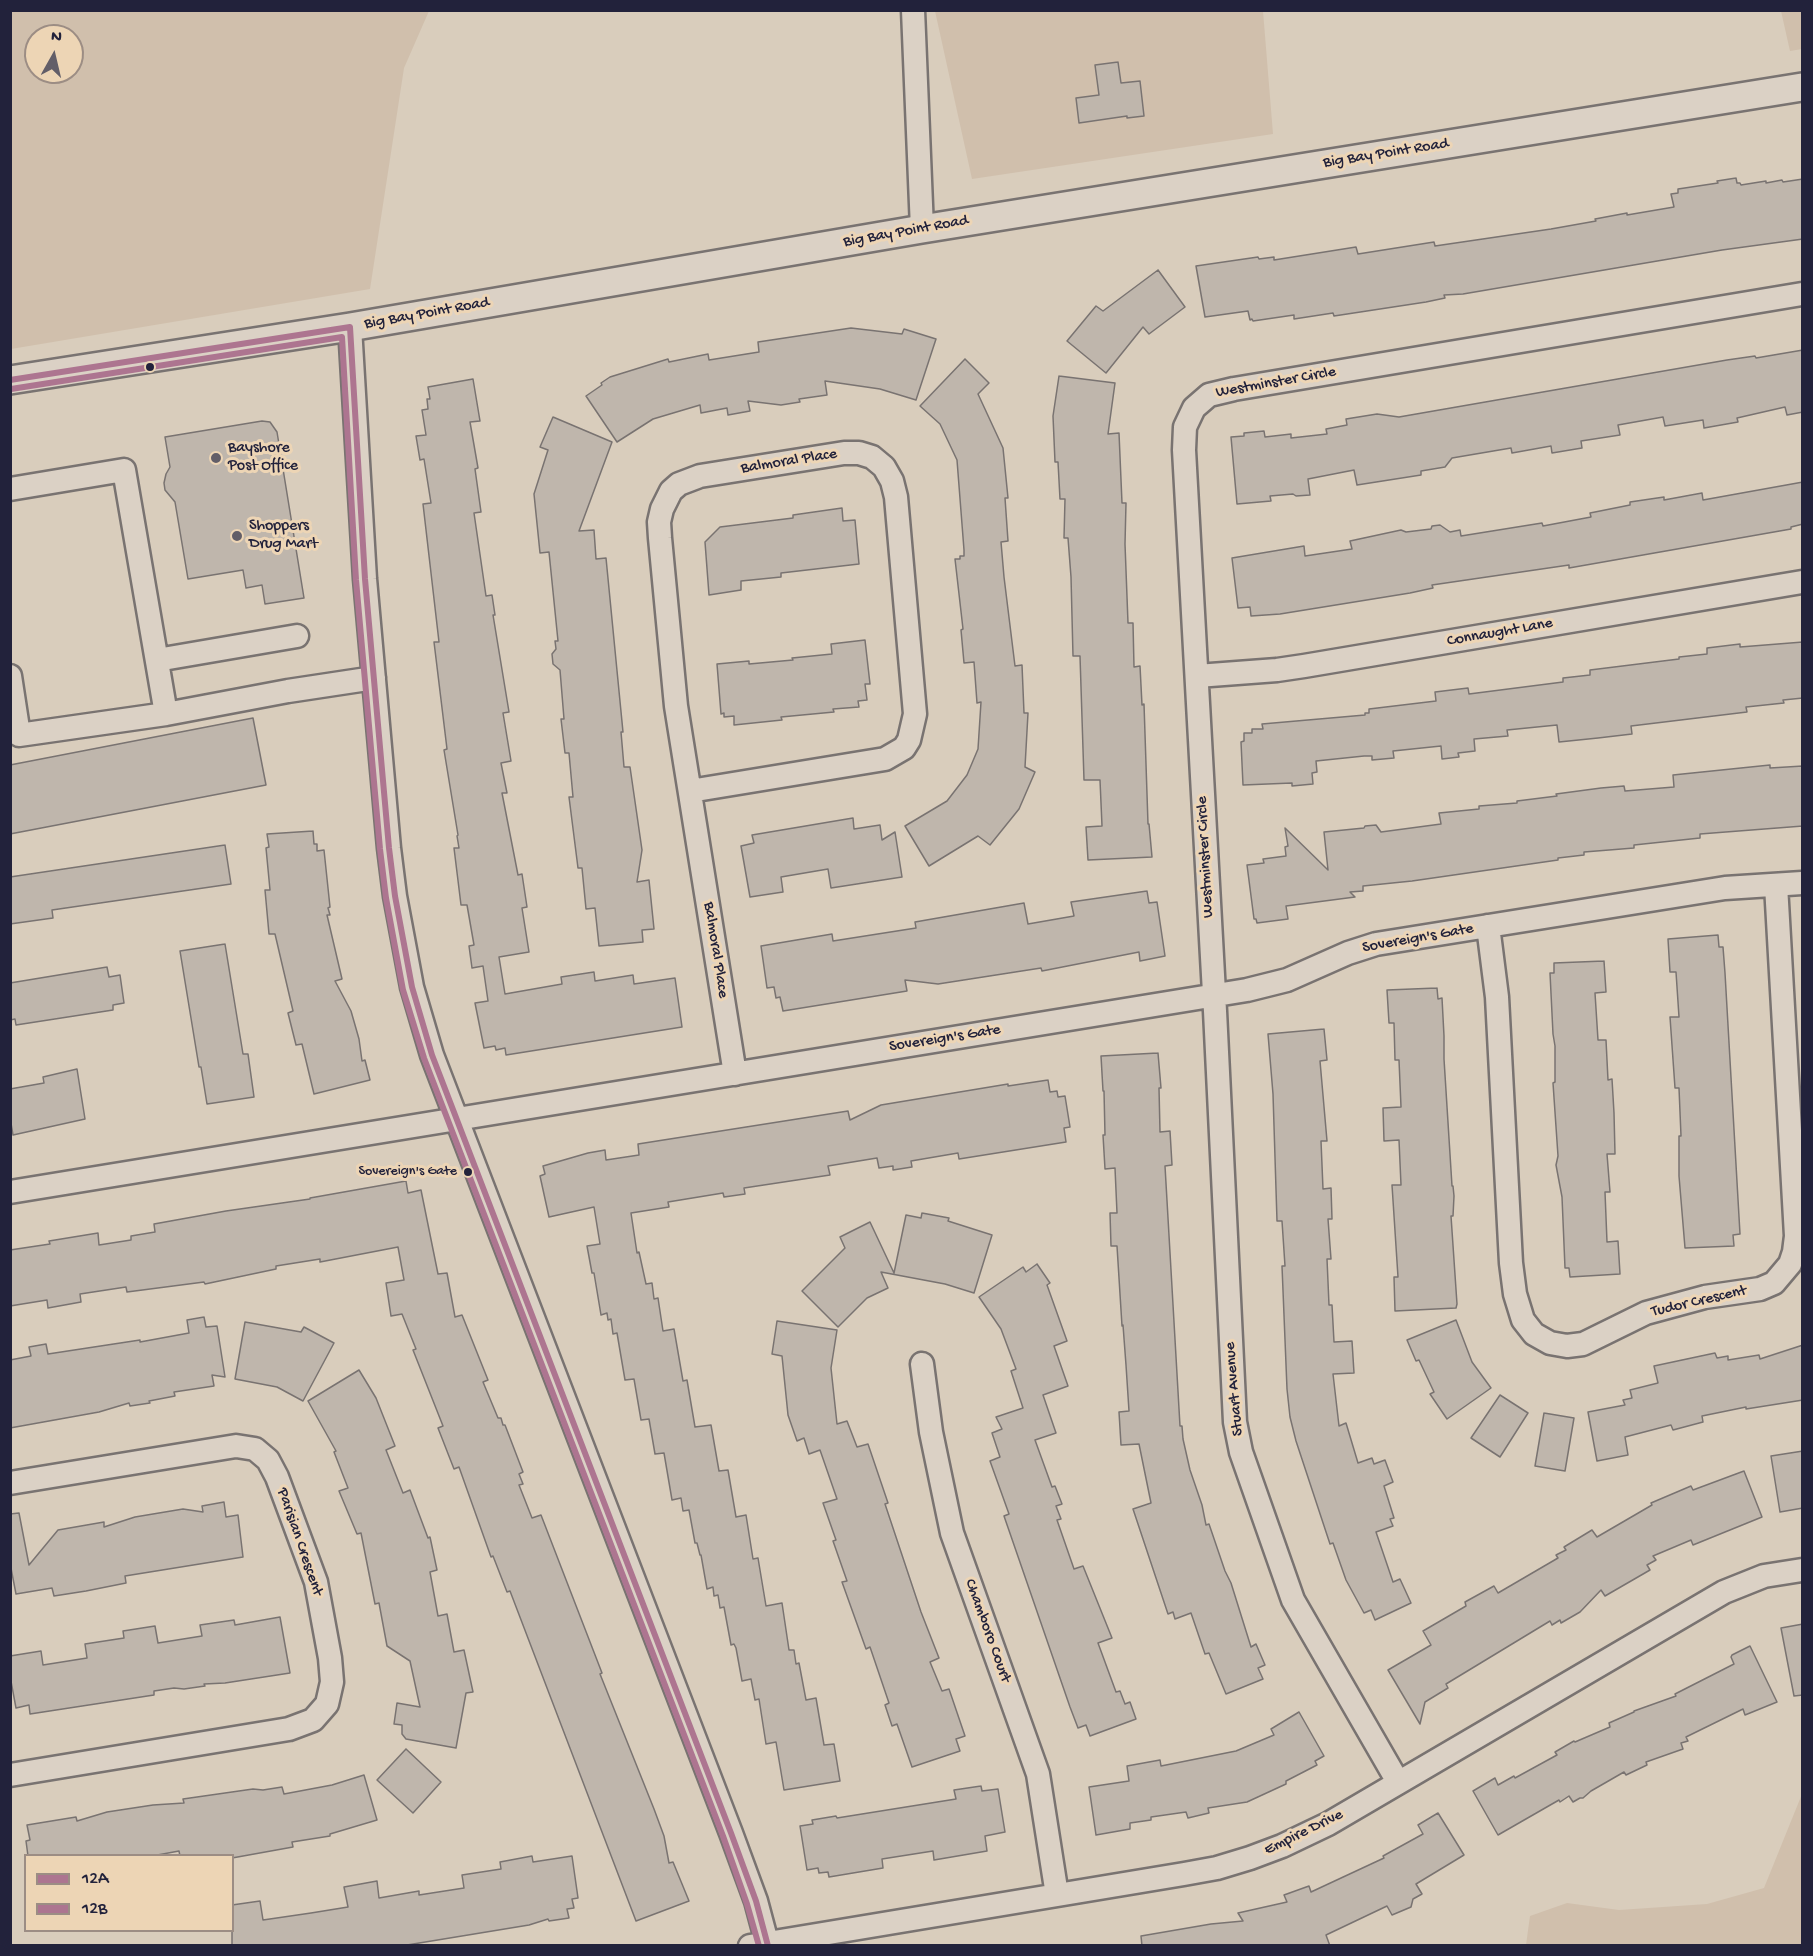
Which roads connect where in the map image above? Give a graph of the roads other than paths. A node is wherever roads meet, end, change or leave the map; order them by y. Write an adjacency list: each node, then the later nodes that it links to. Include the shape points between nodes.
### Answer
1 (913, 10): 3 (street)
2 (1803, 87): 3 (main road, Big Bay Point Road)
3 (922, 229): 5 (main road, Big Bay Point Road)
4 (1803, 294): 12 (street, Westminster Circle, via 1209,394 1194,408 1185,427 1184,450)
5 (350, 327): 6 (main road, Big Bay Point Road); 13 (street)
6 (10, 380)
7 (10, 489): 10 (street, via 124,470)
8 (1803, 582): 12 (street, Connaught Lane, via 1304,666)
9 (297, 636): 10 (street)
10 (157, 660): 14 (street)
11 (10, 676): 14 (street, via 19,735)
12 (1197, 676): 19 (street, Westminster Circle)
13 (374, 678): 14 (street); 21 (street, via 401,934 432,1055)
14 (166, 714)
15 (690, 791): 15 (street, Balmoral Place, via 885,759 904,748 909,740 915,714 896,497 884,466 872,457 844,453 700,477 679,484 665,501 659,522 660,538 676,706); 20 (street, Balmoral Place)
16 (1803, 883): 17 (street, Sovereign's Gate)
17 (1776, 885): 18 (street, Sovereign's Gate, via 1725,888); 18 (street, Tudor Crescent, via 1796,1236 1790,1264 1774,1283 1646,1313 1583,1344 1550,1343 1534,1334 1523,1320 1515,1294 1497,997)
18 (1488, 926): 19 (street, Sovereign's Gate, via 1369,946 1287,980)
19 (1213, 995): 20 (street, Sovereign's Gate); 27 (street, Stuart Avenue, via 1232,1384 1241,1452 1293,1600)
20 (735, 1074): 21 (street, Sovereign's Gate)
21 (456, 1118): 22 (street, Sovereign's Gate); 29 (street, via 719,1800 756,1901)
22 (10, 1192)
23 (922, 1364): 28 (street, Chamboro Court, via 931,1432 952,1533 1038,1774)
24 (10, 1483): 26 (street, Parisian Crescent, via 236,1446 255,1449 268,1460 277,1477 316,1582 332,1682 327,1704 313,1720 289,1730)
25 (1803, 1570): 27 (street, Empire Drive, via 1764,1576 1724,1592)
26 (10, 1774)
27 (1398, 1782): 28 (street, Empire Drive, via 1313,1832 1234,1863)
28 (1057, 1895): 29 (street, Empire Drive)
29 (762, 1945)

